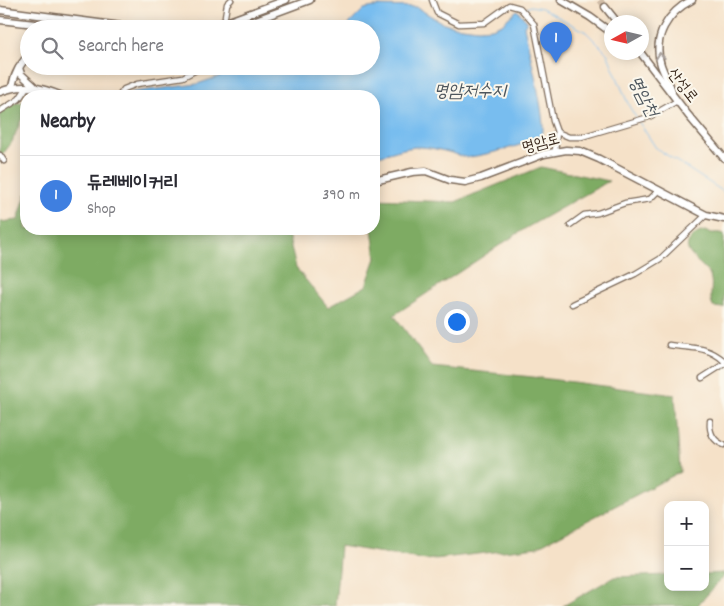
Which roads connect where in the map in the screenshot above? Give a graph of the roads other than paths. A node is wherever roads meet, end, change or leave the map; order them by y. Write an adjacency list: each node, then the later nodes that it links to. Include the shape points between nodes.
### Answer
1 (231, 0): 11 (street)
2 (286, 0): 7 (street)
3 (310, 0): 15 (street)
4 (432, 0): 34 (street, via 438,13 459,24 484,23 509,5 520,8 534,24)
5 (561, 0): 17 (street)
6 (692, 0): 32 (street, one-way to 6, via 661,64 658,44 667,20)
7 (268, 3): 14 (street)
8 (605, 7): 10 (street)
9 (0, 10): 13 (street)
10 (611, 15)
11 (225, 16)
12 (0, 20): 16 (street)
13 (76, 20)
14 (231, 20)
15 (256, 20)
16 (20, 22)
17 (604, 27)
18 (645, 60): 19 (street)
19 (647, 62): 32 (street, 산성로)
20 (19, 68): 21 (street); 25 (street)
21 (20, 71)
22 (22, 75): 24 (street)
23 (187, 75): 29 (street, via 137,84)
24 (34, 86): 26 (street); 28 (street)
25 (12, 87): 26 (street); 30 (street)
26 (26, 87): 27 (street)
27 (24, 90)
28 (45, 90)
29 (123, 90)
30 (0, 92)
31 (20, 96): 33 (street)
32 (677, 101): 34 (street, via 649,117 581,137); 37 (street, 산성로)
33 (0, 111)
34 (558, 132): 35 (street)
35 (555, 152): 39 (street, 명암로, via 465,182 426,171); 40 (street, 명암로, via 580,151)
36 (0, 155): 38 (street)
37 (724, 158)
38 (4, 161)
39 (380, 180)
40 (658, 190): 41 (street, 명암로); 43 (street, via 650,199 584,215)
41 (706, 215): 42 (street, 명암로); 44 (street, via 660,258 635,274)
42 (724, 220)
43 (570, 225)
44 (572, 304)
45 (669, 345): 46 (street, via 696,347 712,352)
46 (724, 362): 47 (street)
47 (702, 378)
48 (710, 421): 49 (street, via 710,434 716,442)
49 (724, 445)

